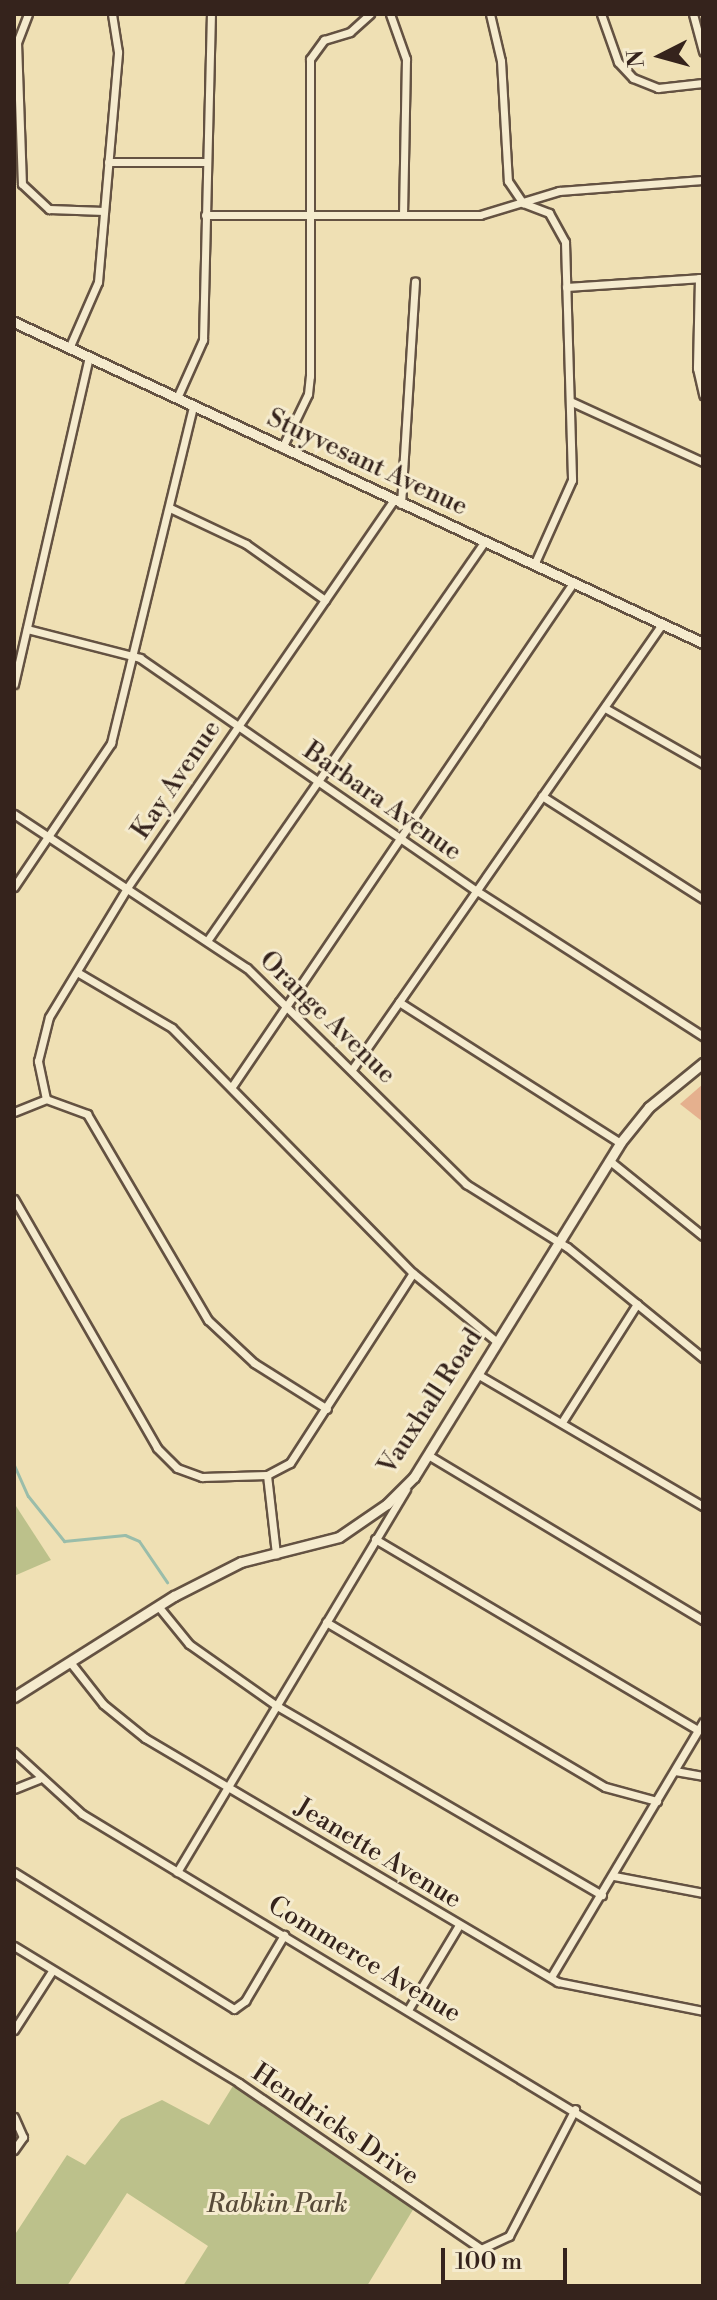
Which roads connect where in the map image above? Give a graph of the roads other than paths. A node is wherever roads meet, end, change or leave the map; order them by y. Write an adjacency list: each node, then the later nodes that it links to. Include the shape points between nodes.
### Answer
1 (28, 14): 15 (street, via 17,42 22,184 49,209)
2 (112, 14): 11 (street, via 118,52)
3 (211, 14): 12 (street)
4 (370, 14): 16 (street, via 350,32 324,40 310,59)
5 (390, 14): 17 (street, via 406,59)
6 (490, 14): 14 (street, via 501,61 503,162)
7 (601, 14): 10 (street, via 618,62 633,78 658,88)
8 (693, 14): 9 (street)
9 (703, 52)
10 (703, 83)
11 (108, 162): 12 (street); 15 (street)
12 (206, 162): 18 (street)
13 (703, 180): 14 (street, via 559,191)
14 (523, 203): 17 (street, via 480,215); 21 (street, via 549,213 559,227)
15 (104, 211): 23 (street, via 98,282)
16 (310, 213): 17 (street); 18 (street); 30 (street, via 308,394)
17 (403, 213)
18 (205, 215): 27 (street, via 203,340)
19 (701, 278): 21 (street); 25 (street)
20 (415, 281): 32 (street)
21 (566, 287): 28 (street)
22 (14, 322): 23 (street, Stuyvesant Avenue)
23 (70, 346): 24 (street, Stuyvesant Avenue)
24 (89, 357): 27 (street, Stuyvesant Avenue); 39 (street)
25 (700, 368): 26 (street)
26 (703, 395)
27 (177, 398): 29 (street, Stuyvesant Avenue)
28 (572, 402): 31 (street); 35 (street, via 572,480)
29 (193, 406): 30 (street, Stuyvesant Avenue); 33 (street)
30 (282, 448): 32 (street, Stuyvesant Avenue)
31 (703, 462)
32 (397, 502): 34 (street, Stuyvesant Avenue); 37 (street, Kay Avenue)
33 (170, 508): 37 (street, via 246,544); 41 (street)
34 (485, 541): 35 (street, Stuyvesant Avenue); 46 (street)
35 (534, 565): 36 (street, Stuyvesant Avenue)
36 (573, 583): 38 (street, Stuyvesant Avenue); 50 (street)
37 (325, 600): 44 (street, Kay Avenue)
38 (662, 624): 40 (street, Stuyvesant Avenue); 43 (street)
39 (27, 629): 41 (street, Barbara Avenue); 42 (street)
40 (703, 643)
41 (132, 655): 44 (street, Barbara Avenue); 49 (street, via 111,743)
42 (14, 684)
43 (605, 708): 45 (street); 47 (street)
44 (238, 726): 46 (street, Barbara Avenue); 52 (street, Kay Avenue)
45 (703, 764)
46 (318, 782): 50 (street, Barbara Avenue); 55 (street)
47 (542, 796): 53 (street); 54 (street)
48 (14, 814): 49 (street, Orange Avenue)
49 (46, 835): 51 (street); 52 (street, Orange Avenue)
50 (397, 837): 53 (street, Barbara Avenue); 57 (street)
51 (14, 887)
52 (127, 888): 55 (street, Orange Avenue); 56 (street, Kay Avenue)
53 (477, 891): 58 (street); 59 (street, Barbara Avenue)
54 (703, 899)
55 (207, 941): 57 (street, Orange Avenue)
56 (77, 972): 62 (street, via 172,1028); 63 (street, Kay Avenue, via 40,1042)
57 (285, 1001): 61 (street, Orange Avenue); 62 (street)
58 (399, 1002): 61 (street); 65 (street)
59 (703, 1036)
60 (703, 1063): 65 (street, Vauxhall Road, via 649,1107)
61 (353, 1068): 69 (street, Orange Avenue, via 466,1184)
62 (233, 1085): 70 (street)
63 (46, 1099): 64 (street); 75 (street, via 68,1102 90,1117 195,1301 222,1336)
64 (14, 1112)
65 (620, 1143): 66 (street, Vauxhall Road)
66 (610, 1161): 68 (street); 69 (street, Vauxhall Road)
67 (14, 1199): 78 (street, via 161,1454 195,1476)
68 (703, 1236)
69 (558, 1241): 71 (street, Orange Avenue); 72 (street, Vauxhall Road)
70 (413, 1273): 72 (street); 75 (street)
71 (637, 1304): 73 (street, Orange Avenue); 76 (street)
72 (497, 1342): 74 (street, Vauxhall Road)
73 (703, 1358)
74 (477, 1374): 76 (street); 77 (street, Vauxhall Road)
75 (327, 1409): 78 (street, via 299,1454)
76 (562, 1422): 80 (street)
77 (428, 1455): 79 (street, Vauxhall Road); 84 (street)
78 (267, 1475): 82 (street)
79 (414, 1477): 81 (street); 82 (street, Vauxhall Road, via 339,1537)
80 (703, 1506)
81 (375, 1539): 85 (street); 89 (street)
82 (276, 1554): 83 (street, Vauxhall Road, via 241,1562)
83 (158, 1606): 86 (street, Vauxhall Road); 88 (street, via 189,1644)
84 (703, 1620)
85 (326, 1622): 88 (street); 96 (street, via 605,1787)
86 (70, 1662): 87 (street, Vauxhall Road); 94 (street, Jeanette Avenue, via 126,1725)
87 (14, 1697)
88 (277, 1706): 94 (street); 101 (street)
89 (701, 1726): 91 (street)
90 (14, 1752): 93 (street, Commerce Avenue)
91 (675, 1771): 92 (street); 96 (street)
92 (703, 1776)
93 (39, 1779): 95 (street); 98 (street, Commerce Avenue, via 82,1814)
94 (227, 1788): 98 (street); 102 (street, Jeanette Avenue)
95 (14, 1789)
96 (657, 1801): 99 (street)
97 (14, 1872): 103 (street, via 234,2009 245,2001)
98 (177, 1872): 103 (street, Commerce Avenue)
99 (614, 1876): 100 (street); 101 (street)
100 (703, 1893)
101 (602, 1895): 106 (street)
102 (459, 1925): 106 (street, Jeanette Avenue); 107 (street)
103 (284, 1935): 107 (street, Commerce Avenue)
104 (14, 1946): 105 (street, Hendricks Drive)
105 (52, 1971): 109 (street); 110 (street, Hendricks Drive, via 269,2102 481,2249 497,2245 515,2225)
106 (551, 1977): 108 (street, Jeanette Avenue)
107 (408, 2010): 110 (street, Commerce Avenue)
108 (703, 2011)
109 (14, 2030)
110 (575, 2109): 113 (street, Commerce Avenue)
111 (14, 2117): 112 (street, via 23,2137)
112 (14, 2150)
113 (703, 2190)

